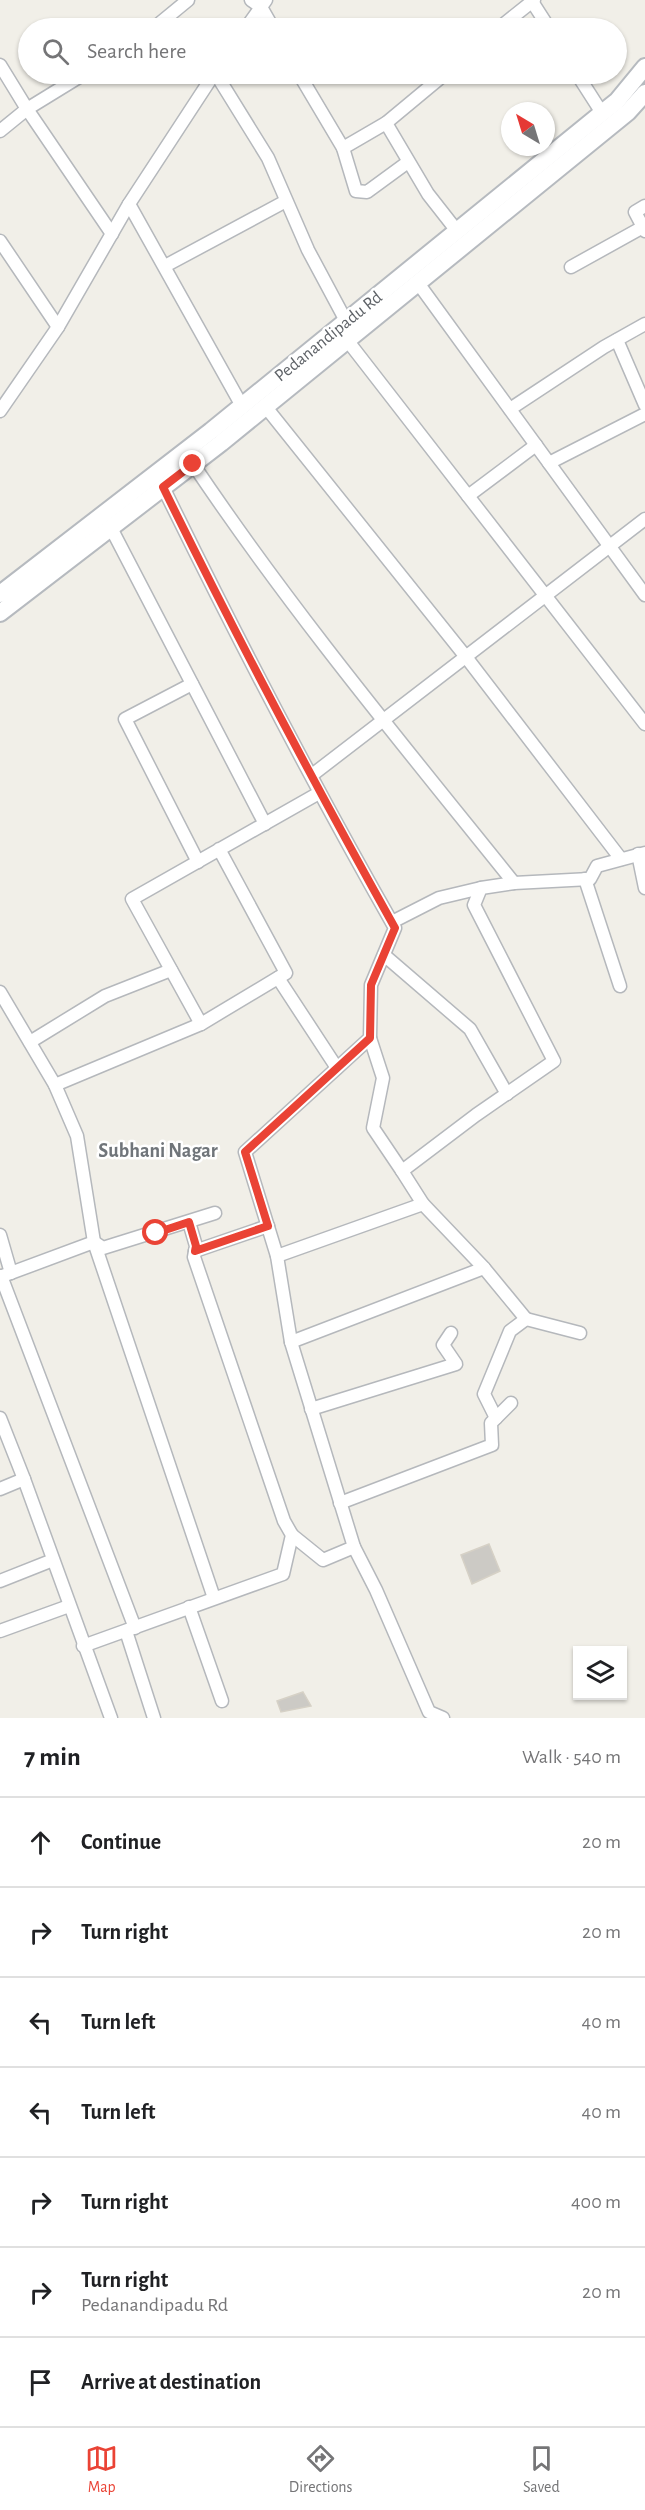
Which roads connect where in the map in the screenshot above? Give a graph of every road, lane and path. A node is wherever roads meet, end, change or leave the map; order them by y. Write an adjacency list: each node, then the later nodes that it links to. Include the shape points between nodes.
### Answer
1 (188, 0): 4 (street)
2 (532, 0): 7 (street); 8 (street)
3 (259, 2): 5 (street); 6 (street)
4 (166, 18)
5 (251, 18)
6 (268, 18)
7 (511, 18)
8 (543, 18)
9 (0, 65): 18 (street)
10 (645, 67): 19 (main road, Pedanandipadu Rd)
11 (68, 84): 18 (street)
12 (208, 84): 25 (street)
13 (221, 84): 24 (street, via 268,158)
14 (305, 84): 22 (street)
15 (433, 84): 20 (street)
16 (583, 84): 19 (street)
17 (645, 93): 33 (main road, Pedanandipadu Rd, via 628,112)
18 (27, 110): 21 (street); 29 (street)
19 (602, 113): 28 (main road, Pedanandipadu Rd)
20 (386, 123): 22 (street); 23 (street)
21 (0, 131)
22 (343, 148): 23 (street, via 356,191 367,192)
23 (408, 162): 28 (street)
24 (286, 201): 31 (street); 34 (street)
25 (129, 204): 29 (street); 31 (street)
26 (645, 206): 27 (street, via 635,212)
27 (644, 229): 32 (street)
28 (457, 231): 34 (main road, Pedanandipadu Rd)
29 (112, 234): 36 (street)
30 (0, 241): 36 (street)
31 (165, 266): 41 (street)
32 (571, 267)
33 (418, 283): 37 (main road, Pedanandipadu Rd); 43 (street)
34 (346, 321): 41 (main road, Pedanandipadu Rd)
35 (645, 324): 38 (street)
36 (58, 327): 39 (street)
37 (347, 340): 42 (main road, Pedanandipadu Rd); 49 (street)
38 (617, 340): 40 (street); 43 (street)
39 (2, 401)
40 (645, 405)
41 (242, 406): 53 (main road, Pedanandipadu Rd)
42 (265, 406): 47 (main road, Pedanandipadu Rd); 57 (street)
43 (510, 409): 45 (street)
44 (645, 414): 46 (street)
45 (536, 445): 46 (street); 49 (street)
46 (549, 463): 52 (street)
47 (193, 464): 48 (main road, Pedanandipadu Rd); 59 (street)
48 (163, 487): 51 (main road, Pedanandipadu Rd); 61 (street, via 225,614)
49 (468, 496): 55 (street)
50 (645, 519): 52 (street)
51 (111, 528): 56 (main road, Pedanandipadu Rd); 58 (street)
52 (608, 545): 54 (street); 55 (street)
53 (0, 594)
54 (645, 595)
55 (545, 596): 57 (street); 60 (street)
56 (0, 613)
57 (466, 657): 59 (street); 66 (street)
58 (192, 684): 63 (street); 67 (street, via 125,719)
59 (383, 721): 61 (street); 69 (street)
60 (645, 724)
61 (312, 775): 62 (street)
62 (320, 793): 63 (street); 72 (street)
63 (265, 824): 64 (street)
64 (219, 849): 67 (street); 75 (street, via 286,973)
65 (642, 854): 66 (street); 71 (street)
66 (621, 859): 68 (street, via 597,866 590,879)
67 (198, 862): 74 (street, via 132,899)
68 (585, 879): 69 (street); 76 (street)
69 (514, 883): 70 (street)
70 (481, 888): 72 (street, via 439,898); 83 (street, via 474,905 554,1061)
71 (645, 888)
72 (392, 922): 73 (street, via 395,928)
73 (384, 956): 79 (street, via 371,985); 83 (street, via 470,1029)
74 (171, 970): 78 (street); 80 (street, via 105,996)
75 (278, 978): 78 (street); 81 (street)
76 (620, 986)
77 (0, 992): 80 (street)
78 (201, 1024): 82 (street)
79 (370, 1038): 81 (street); 84 (street, via 383,1078 373,1128)
80 (30, 1042): 82 (street)
81 (337, 1068): 88 (street, via 245,1152)
82 (55, 1085): 90 (street, via 77,1136)
83 (507, 1094): 84 (street)
84 (402, 1171): 85 (street)
85 (423, 1204): 92 (street); 93 (street)
86 (215, 1213): 87 (street)
87 (189, 1222): 90 (street, via 103,1248); 91 (street)
88 (268, 1226): 91 (street); 92 (street)
89 (0, 1235): 94 (street)
90 (94, 1242): 94 (street); 110 (street)
91 (195, 1251): 106 (street, via 280,1510)
92 (277, 1256): 98 (street)
93 (484, 1268): 95 (street); 98 (street)
94 (4, 1275): 113 (street)
95 (526, 1319): 97 (street); 101 (street, via 510,1331 484,1394)
96 (451, 1333): 100 (street, via 443,1346 456,1364)
97 (580, 1333)
98 (291, 1342): 100 (street)
99 (511, 1403): 101 (street)
100 (312, 1409): 105 (street)
101 (496, 1418): 105 (street, via 491,1423 492,1445)
102 (0, 1420): 103 (street)
103 (24, 1479): 104 (street); 108 (street)
104 (0, 1490)
105 (340, 1503): 107 (street)
106 (292, 1535): 107 (street, via 323,1560); 110 (street, via 283,1574)
107 (354, 1547): 119 (street, via 429,1712)
108 (53, 1560): 109 (street); 111 (street)
109 (0, 1581)
110 (214, 1599): 112 (street)
111 (69, 1606): 114 (street); 115 (street)
112 (189, 1607): 113 (street); 116 (street)
113 (130, 1629): 115 (street); 118 (street)
114 (0, 1631)
115 (83, 1646): 117 (street)
116 (222, 1701)
117 (111, 1718)
118 (154, 1718)
119 (443, 1718)

